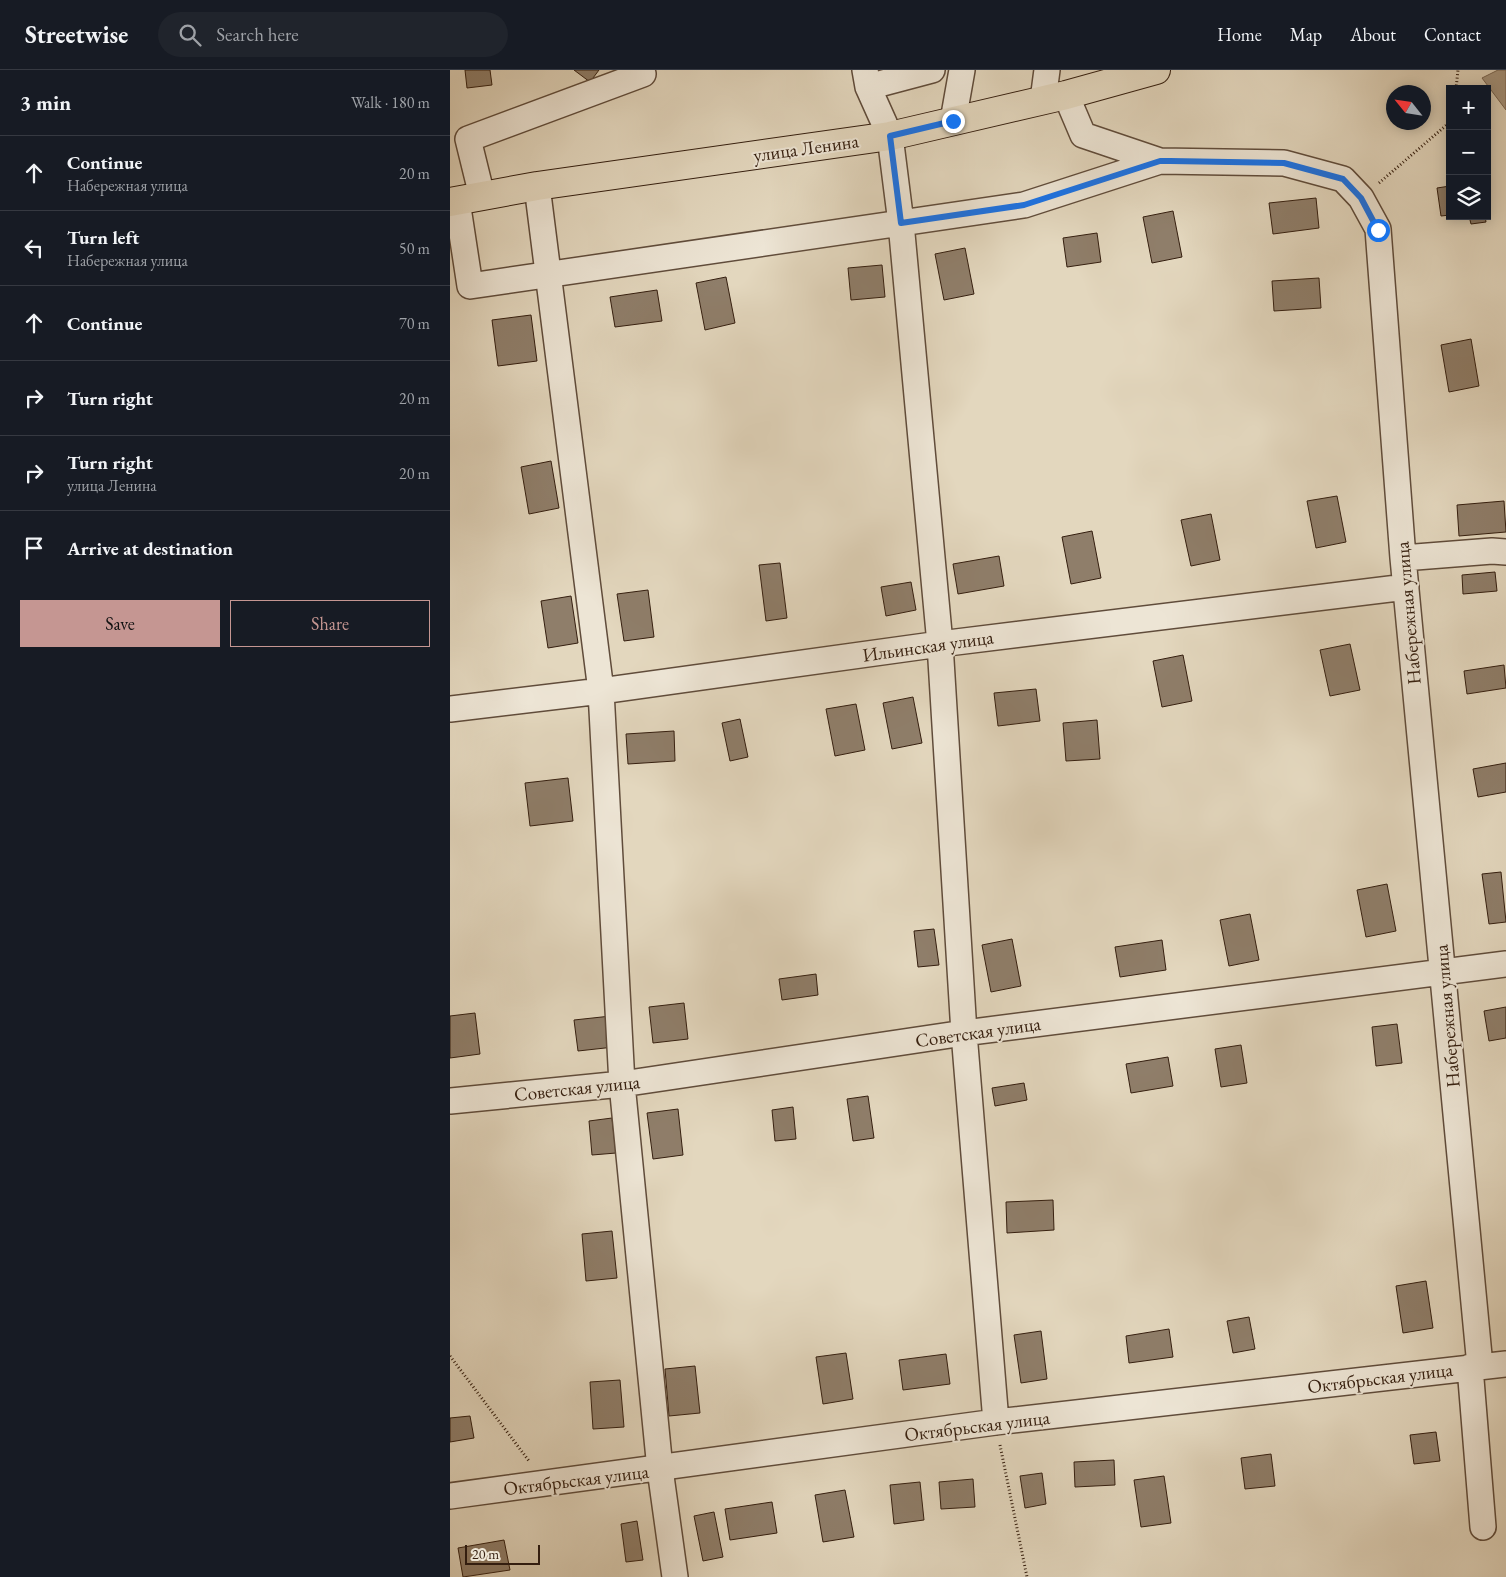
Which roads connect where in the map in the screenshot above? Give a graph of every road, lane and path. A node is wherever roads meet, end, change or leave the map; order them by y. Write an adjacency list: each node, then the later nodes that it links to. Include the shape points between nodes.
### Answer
1 (932, 70): 7 (street)
2 (962, 70): 10 (street)
3 (1047, 70): 9 (street)
4 (1156, 70): 9 (main road, улица Ленина)
5 (1458, 70): 8 (path)
6 (642, 74): 16 (street, via 468,138)
7 (867, 79): 12 (street)
8 (1456, 85)
9 (1054, 97): 10 (main road, улица Ленина); 13 (street, Набережная улица, via 1084,135)
10 (953, 121): 12 (main road, улица Ленина)
11 (1446, 125): 15 (path)
12 (890, 136): 14 (main road, улица Ленина); 17 (street)
13 (1160, 161): 15 (street, Набережная улица, via 1284,163 1343,179); 17 (street, via 1024,205)
14 (537, 186): 16 (main road, улица Ленина); 18 (street)
15 (1361, 198): 20 (street, Набережная улица, via 1378,230)
16 (463, 200): 18 (street, via 470,286)
17 (901, 223): 18 (street); 22 (street)
18 (549, 274): 23 (street)
19 (1506, 552): 20 (street)
20 (1402, 558): 21 (street, Набережная улица)
21 (1406, 587): 22 (street, Ильинская улица); 26 (street, Набережная улица)
22 (940, 644): 23 (street, Ильинская улица); 27 (street)
23 (601, 691): 24 (street, Ильинская улица); 28 (street)
24 (450, 708)
25 (1506, 964): 26 (street, Советская улица)
26 (1443, 972): 27 (street, Советская улица); 32 (street, Набережная улица)
27 (964, 1033): 28 (street, Советская улица); 33 (street)
28 (622, 1084): 29 (street, Советская улица); 34 (street)
29 (450, 1101)
30 (450, 1356): 35 (path)
31 (1506, 1364): 32 (street, Октябрьская улица)
32 (1475, 1366): 33 (street, Октябрьская улица); 37 (street, Набережная улица)
33 (996, 1422): 34 (street, Октябрьская улица); 39 (path)
34 (660, 1469): 35 (street, Октябрьская улица); 38 (street)
35 (546, 1484): 36 (street, Октябрьская улица)
36 (450, 1496)
37 (1483, 1527)
38 (675, 1577)
39 (1027, 1577)

